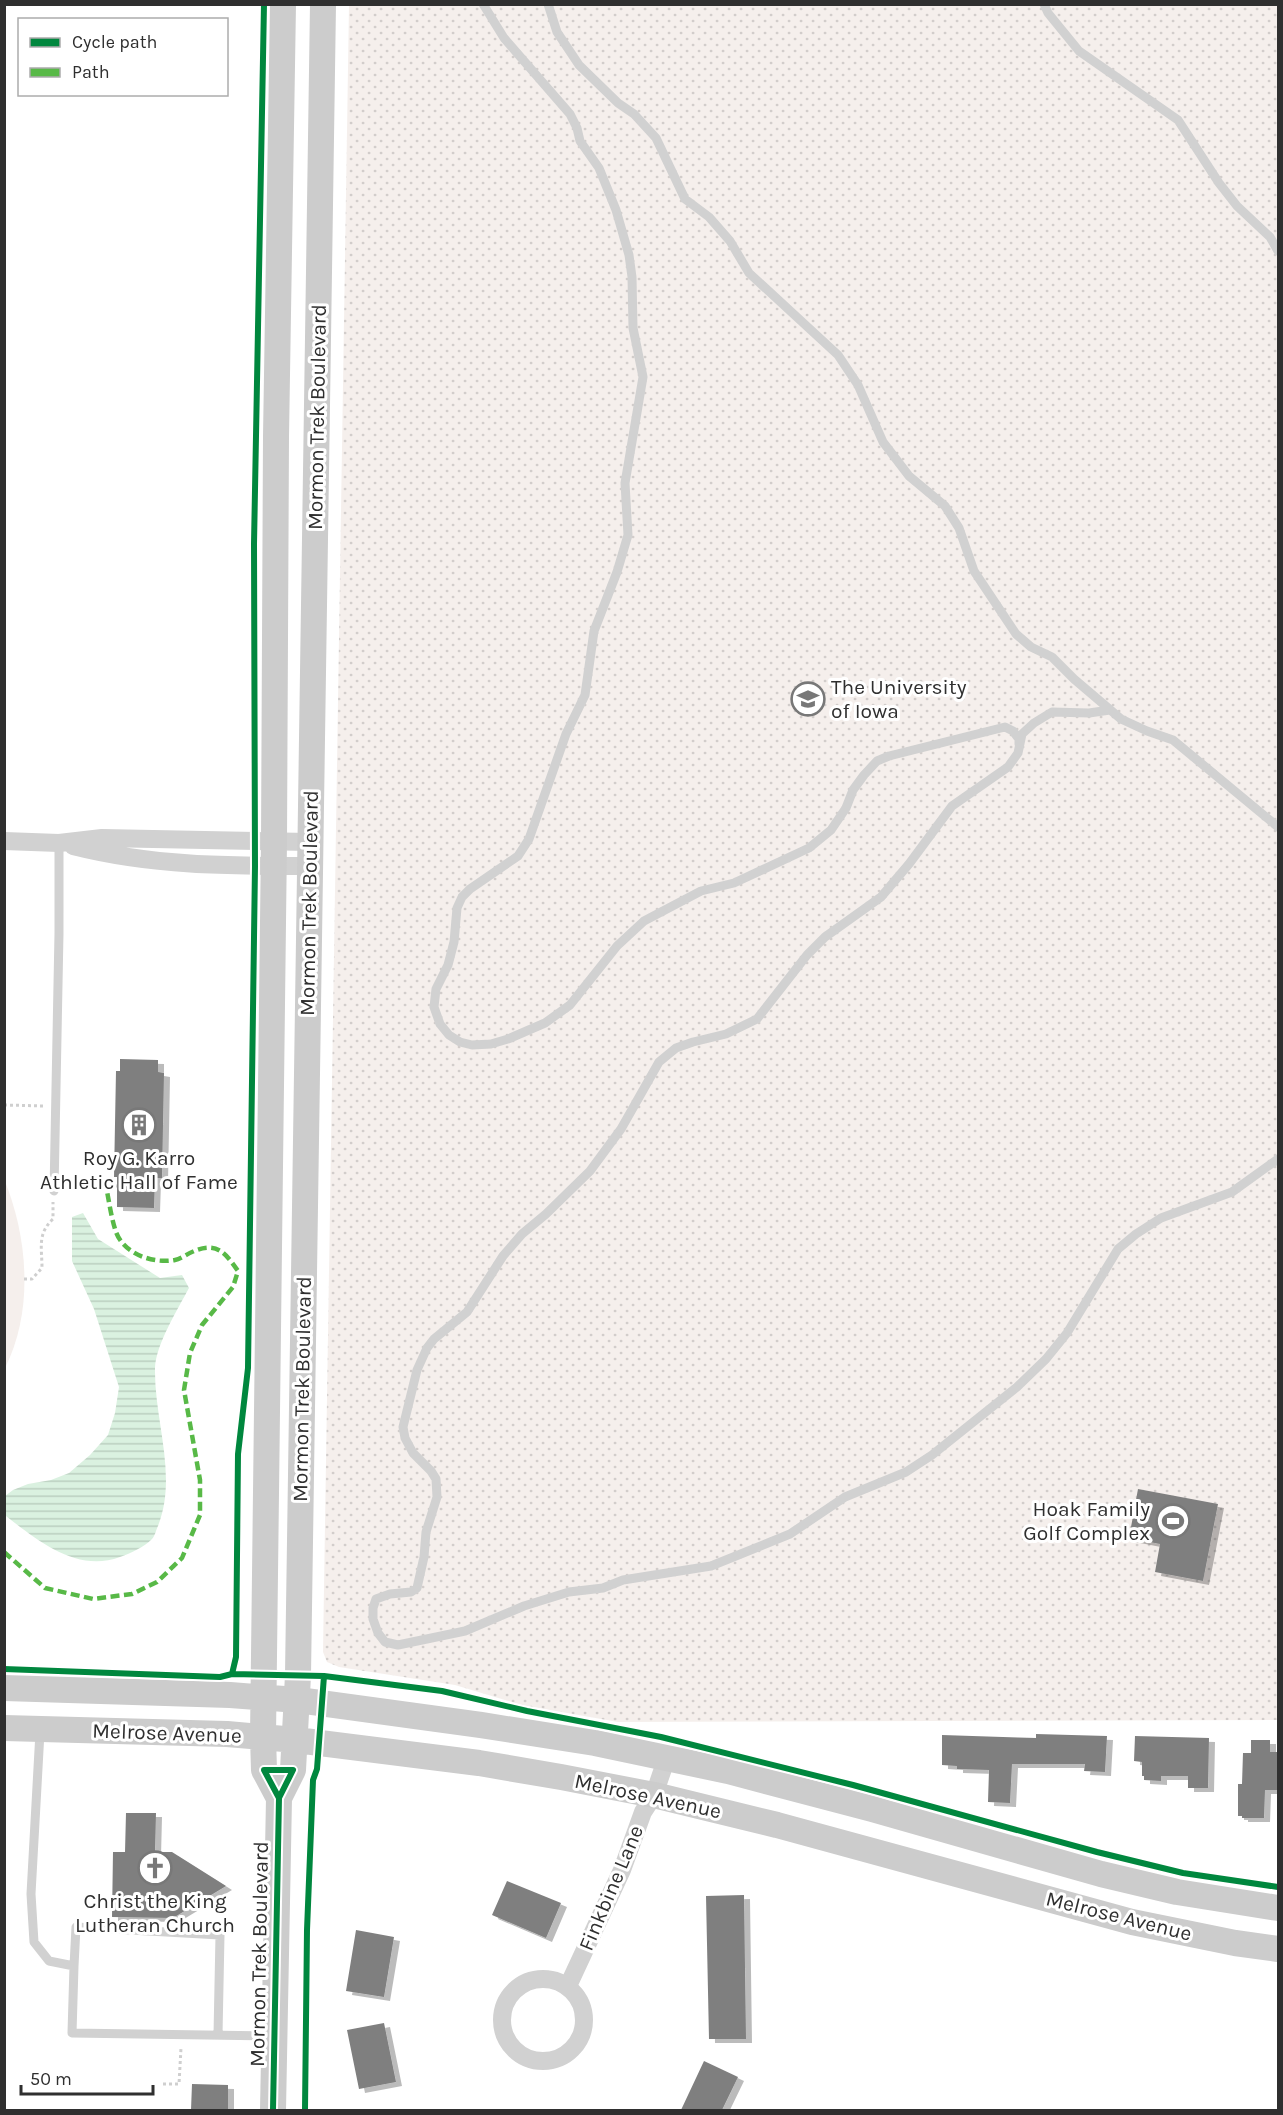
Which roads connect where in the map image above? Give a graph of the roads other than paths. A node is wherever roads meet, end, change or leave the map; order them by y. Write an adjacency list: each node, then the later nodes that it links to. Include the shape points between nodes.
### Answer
1 (283, 4): 12 (main road, Mormon Trek Boulevard, via 275,449)
2 (323, 4): 13 (main road, Mormon Trek Boulevard)
3 (483, 4): 8 (lane, via 504,38 570,114 580,141 599,168 629,255 633,328 643,377 625,483 627,535 594,631 585,695 566,734 538,819 524,848 470,889 457,908 454,942 436,989 434,1008 440,1024 449,1035 472,1045 508,1039 545,1023 570,1005 617,946 644,921 701,891 734,883 809,848 831,830 853,790 878,761 1005,727 1019,739)
4 (548, 4): 7 (lane, via 557,32 579,65 656,138 685,199 709,216 730,241 748,273 838,355 858,385 888,449 909,476 945,506 959,528 974,571 1016,634 1052,657)
5 (1044, 4): 6 (lane, via 1079,51 1178,120 1219,183 1270,237)
6 (1278, 251)
7 (1110, 710): 8 (lane, via 1052,712 1022,734); 9 (lane, via 1147,731 1173,740)
8 (1018, 753): 14 (lane, via 1008,767 952,806 881,897 825,937 757,1019 726,1034 676,1048 659,1062 621,1129 591,1171 522,1234 497,1264 467,1312 434,1339 417,1370 403,1427 405,1438 436,1479 437,1497 426,1532 417,1588 376,1599 373,1619 378,1633 399,1645 465,1631 569,1592 711,1566 790,1534 845,1497 906,1472 1017,1387 1068,1333 1118,1249 1136,1234 1161,1218 1232,1192)
9 (1278, 827)
10 (4, 841): 11 (street)
11 (59, 843): 12 (street, via 102,838); 12 (street, via 184,865); 15 (lane)
12 (274, 854): 13 (street); 13 (street); 17 (main road, Mormon Trek Boulevard)
13 (309, 854): 18 (main road, Mormon Trek Boulevard)
14 (1278, 1159)
15 (54, 1188)
16 (4, 1688): 17 (main road, Melrose Avenue)
17 (264, 1697): 18 (main road, Melrose Avenue); 21 (main road, Mormon Trek Boulevard)
18 (298, 1700): 22 (main road, Mormon Trek Boulevard); 23 (main road, Melrose Avenue, via 492,1726)
19 (4, 1728): 20 (main road, Melrose Avenue)
20 (40, 1729): 21 (main road, Melrose Avenue); 28 (lane, via 31,1894 34,1942 49,1961)
21 (263, 1737): 22 (main road, Melrose Avenue); 25 (main road, Mormon Trek Boulevard, via 264,1770)
22 (296, 1740): 24 (main road, Melrose Avenue, via 479,1763); 25 (main road, Mormon Trek Boulevard, via 293,1770)
23 (667, 1757): 24 (street, Finkbine Lane); 26 (main road, Melrose Avenue, via 1112,1876 1177,1892)
24 (654, 1795): 27 (main road, Melrose Avenue, via 1132,1922); 29 (street, Finkbine Lane, via 643,1812 622,1870)
25 (279, 1798): 31 (main road, Mormon Trek Boulevard)
26 (1278, 1908)
27 (1278, 1949)
28 (74, 1966): 30 (lane, via 72,2033); 30 (lane, via 76,1927 220,1935)
29 (568, 1986): 29 (street, via 539,1978 512,1992 505,2003 503,2030 521,2055 531,2060 553,2060 563,2057 581,2038 585,2016 582,2004)
30 (218, 2035): 31 (lane)
31 (275, 2036): 32 (main road, Mormon Trek Boulevard)
32 (273, 2110)

